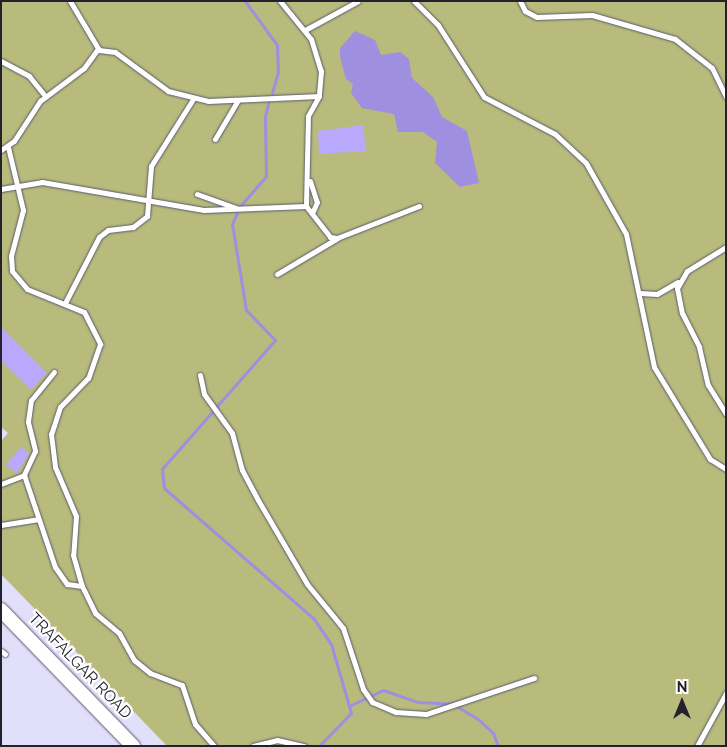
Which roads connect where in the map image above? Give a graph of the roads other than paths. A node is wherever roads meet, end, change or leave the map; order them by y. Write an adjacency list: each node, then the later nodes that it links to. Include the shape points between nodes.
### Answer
1 (70, 1): 7 (lane)
2 (280, 1): 6 (lane)
3 (358, 1): 6 (lane)
4 (414, 1): 30 (lane, via 438,25 484,97 555,134 580,156 626,234)
5 (520, 1): 11 (lane, via 525,11 537,17 592,15 676,39 713,69)
6 (305, 30): 10 (lane, via 320,62)
7 (98, 48): 9 (lane, via 84,68); 12 (lane, via 115,52 160,87)
8 (1, 61): 9 (lane, via 29,76)
9 (45, 96): 15 (lane)
10 (319, 96): 13 (lane); 17 (lane, via 308,116)
11 (726, 97)
12 (193, 99): 13 (lane); 21 (lane, via 151,166)
13 (238, 100): 14 (lane)
14 (215, 139)
15 (8, 147): 16 (lane); 18 (lane)
16 (1, 150)
17 (310, 181): 22 (lane); 25 (lane, via 317,202)
18 (20, 184): 19 (lane); 21 (lane, via 64,185); 31 (lane, via 23,215 11,256 12,272 27,289)
19 (1, 189)
20 (197, 194): 24 (lane)
21 (151, 201): 24 (lane, via 193,208); 31 (lane, via 139,224 98,237)
22 (306, 206): 24 (lane); 25 (lane)
23 (418, 206): 26 (lane)
24 (239, 209)
25 (313, 211): 26 (lane, via 321,228)
26 (337, 238): 28 (lane)
27 (726, 247): 29 (lane)
28 (277, 274)
29 (678, 282): 30 (lane, via 657,294); 34 (lane, via 679,302 697,340 706,382)
30 (640, 293): 35 (lane, via 641,317 654,367 710,459)
31 (66, 301): 40 (lane, via 89,316 100,344 88,378 60,407 51,434 53,460 76,516 73,555)
32 (54, 372): 36 (lane, via 36,388 29,405 35,451)
33 (200, 375): 42 (lane, via 204,394 232,433 242,470 258,500 307,584 343,628 363,689 372,702 396,712 426,714)
34 (726, 414)
35 (726, 469)
36 (24, 475): 37 (lane); 38 (lane)
37 (1, 484)
38 (38, 519): 39 (lane); 40 (lane, via 60,577 67,584)
39 (1, 525)
40 (82, 586): 45 (lane, via 95,613 119,633 134,660 150,673 182,684 197,728)
41 (1, 610): 44 (main road, TRAFALGAR ROAD)
42 (534, 678)
43 (726, 693): 48 (lane)
44 (133, 746)
45 (214, 746)
46 (253, 746): 47 (lane, via 277,740)
47 (304, 746)
48 (696, 746)

